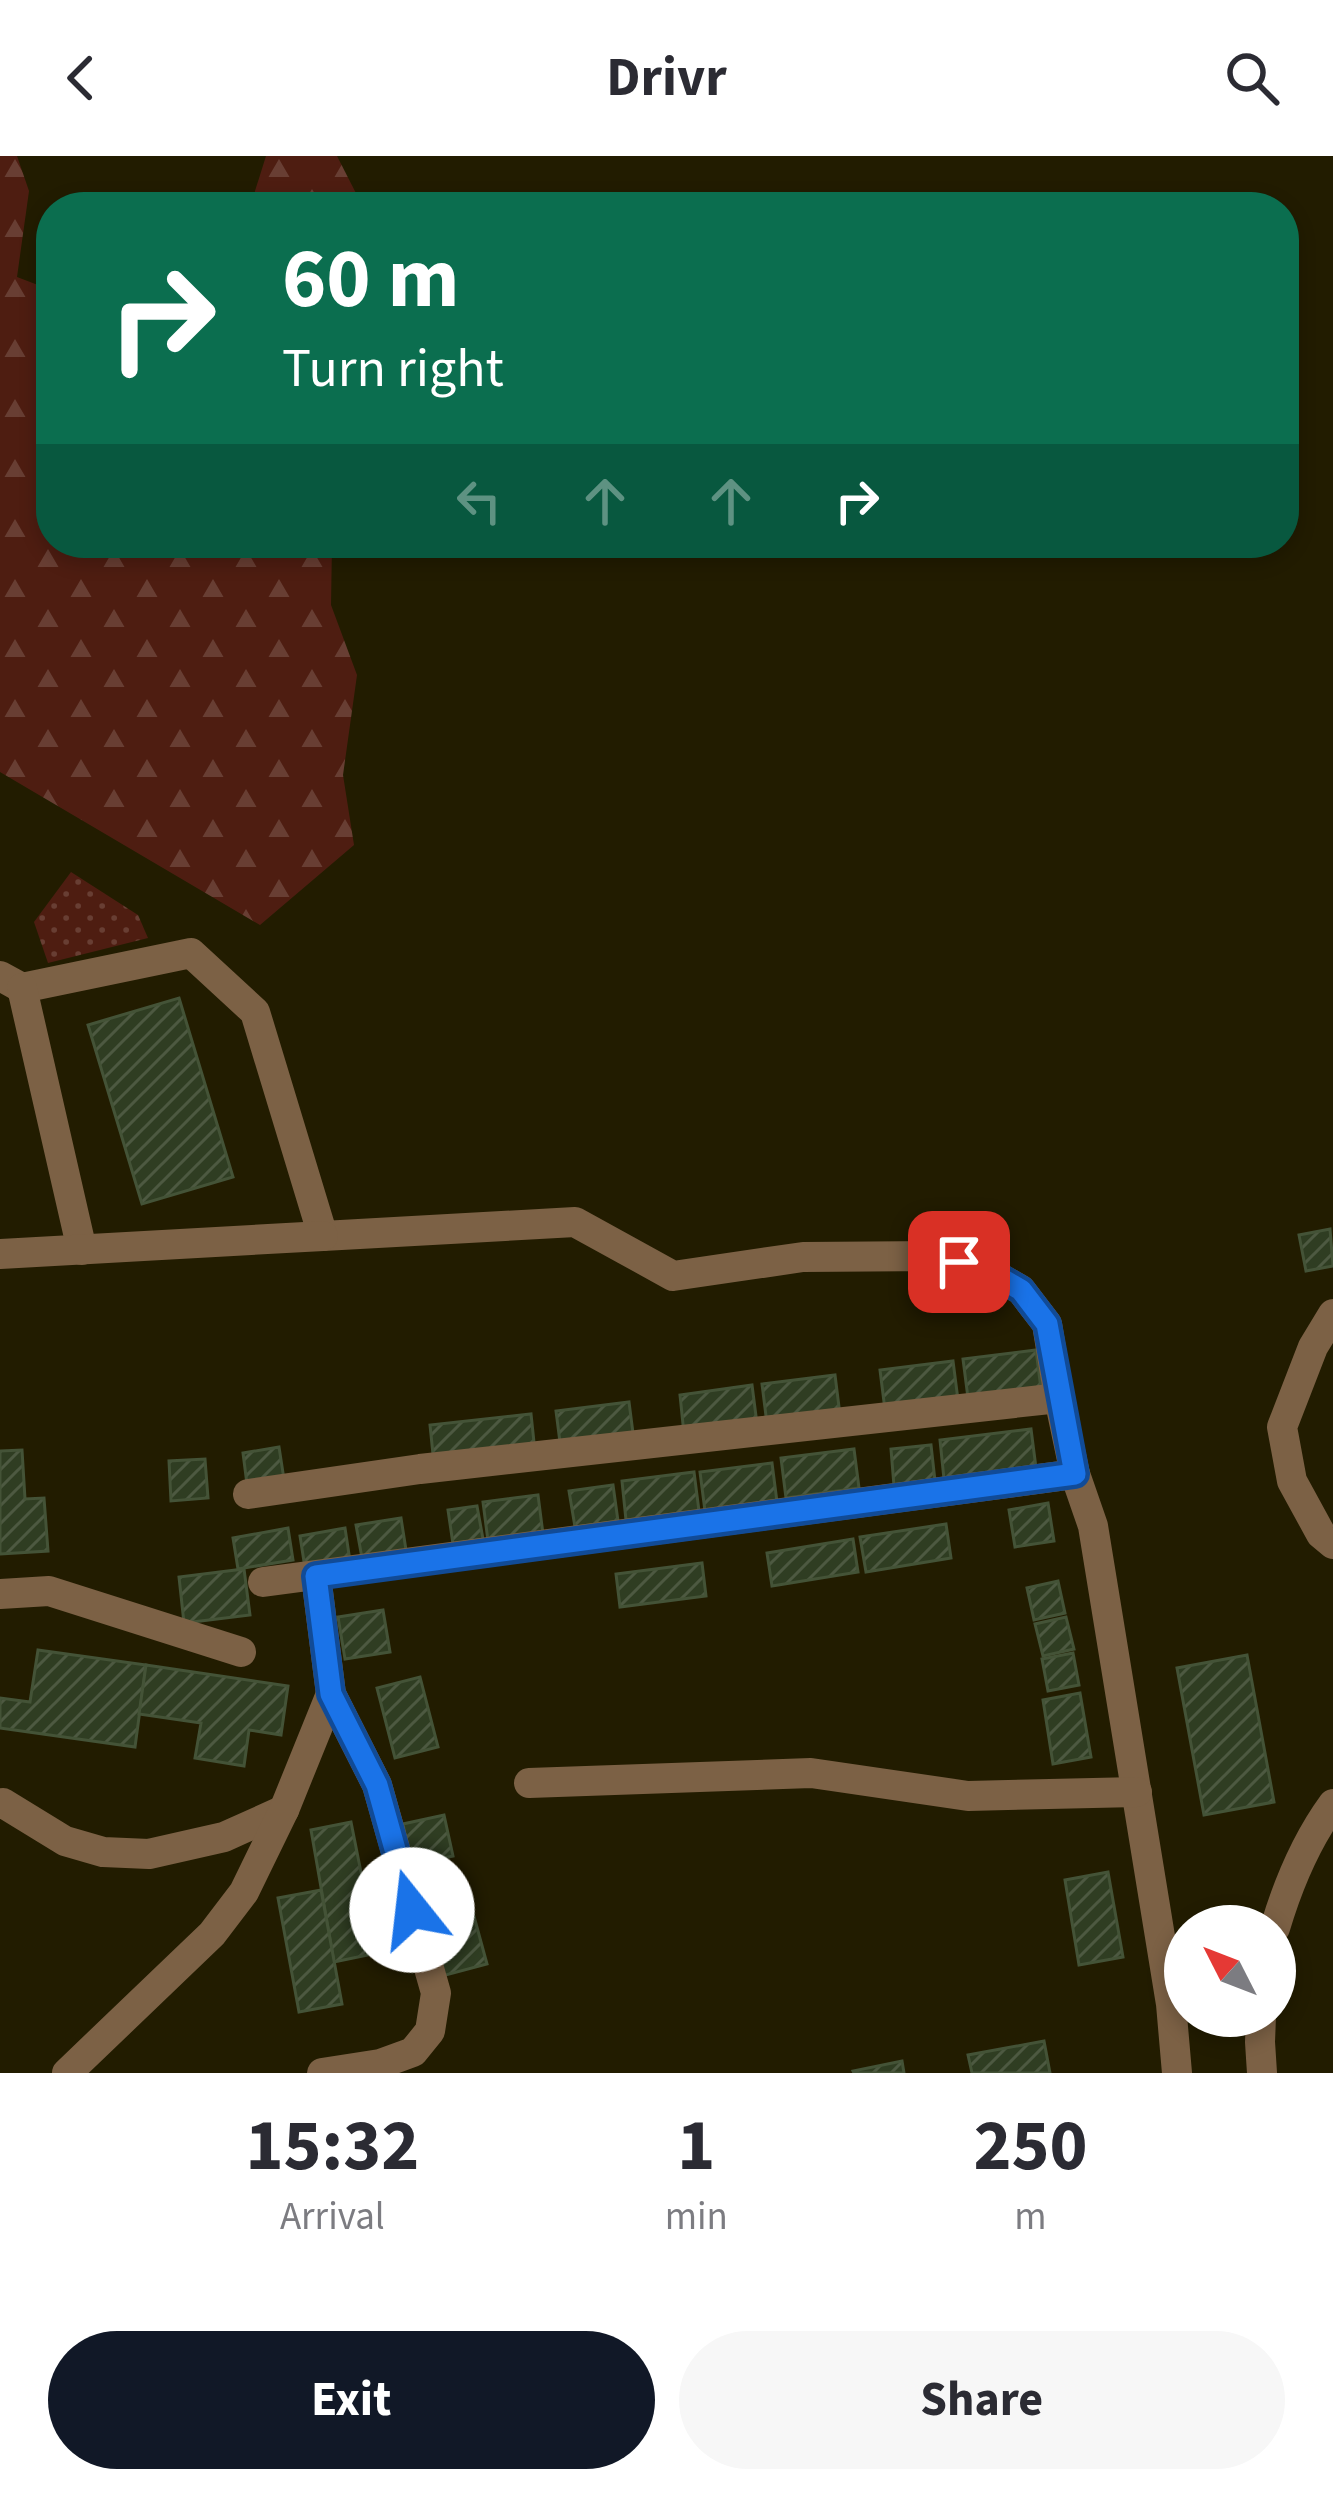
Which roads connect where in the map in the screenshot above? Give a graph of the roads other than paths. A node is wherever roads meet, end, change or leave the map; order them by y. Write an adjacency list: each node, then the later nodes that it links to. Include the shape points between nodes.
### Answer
1 (11, 982): 2 (street, via 191,953 255,1012); 3 (street)
2 (323, 1236): 3 (street); 6 (street, via 575,1222 673,1276 802,1257 936,1256 983,1268 1021,1290 1047,1324)
3 (82, 1250): 4 (street)
4 (0, 1255)
5 (1333, 1314): 9 (street, via 1282,1427 1292,1480)
6 (1059, 1398): 7 (street); 8 (street)
7 (1075, 1474): 10 (street); 16 (street, via 1094,1526)
8 (248, 1494)
9 (1333, 1544)
10 (316, 1576): 11 (street); 14 (street)
11 (263, 1582)
12 (0, 1594): 13 (street, via 49,1592)
13 (241, 1652)
14 (331, 1694): 19 (street); 23 (street, via 377,1785 436,1993 430,2031 413,2052)
15 (530, 1783): 16 (street, via 811,1773 968,1796)
16 (1137, 1792): 24 (street)
17 (0, 1804): 19 (street, via 65,1841 149,1854 224,1838)
18 (1333, 1804): 20 (street)
19 (284, 1810): 22 (street, via 244,1892 212,1934)
20 (1282, 1905)
21 (1260, 2037): 25 (street)
22 (67, 2073)
23 (322, 2073)
24 (1177, 2073)
25 (1262, 2073)

